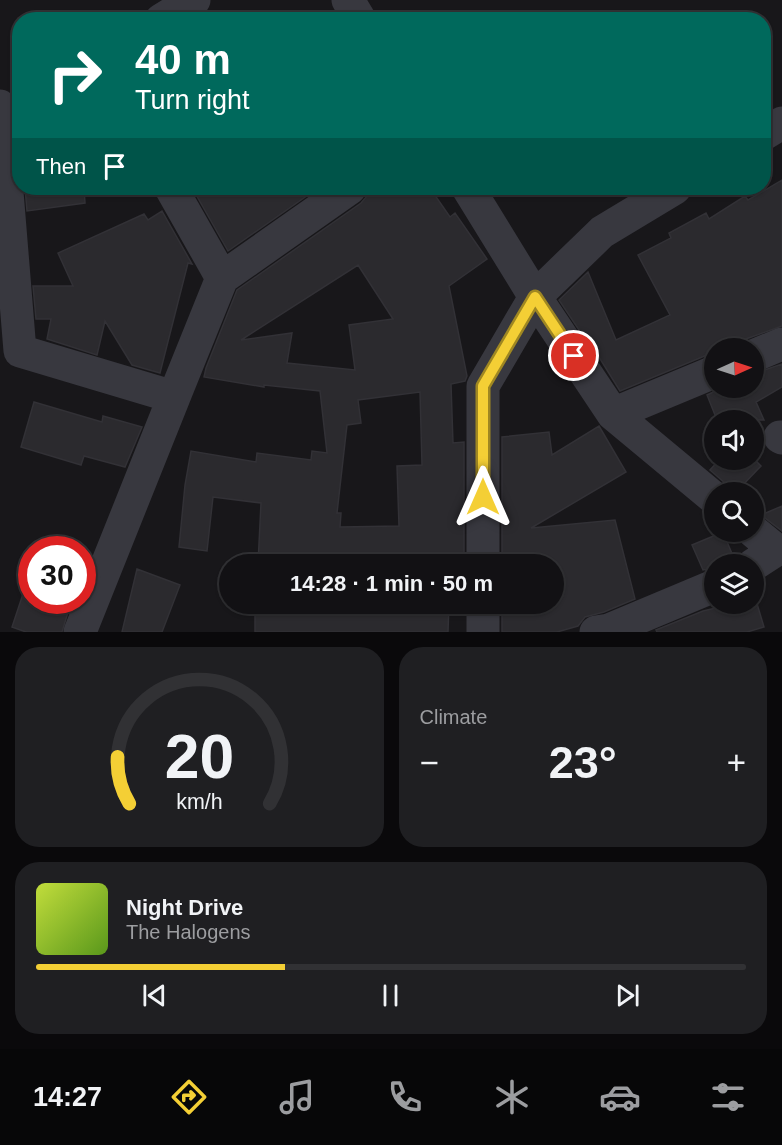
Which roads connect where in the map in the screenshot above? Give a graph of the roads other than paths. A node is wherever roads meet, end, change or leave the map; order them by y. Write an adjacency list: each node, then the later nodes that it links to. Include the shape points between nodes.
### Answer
1 (194, 0): 2 (street)
2 (174, 12)
3 (7, 105): 13 (street, via 20,351)
4 (175, 195): 8 (street)
5 (340, 195): 8 (street)
6 (472, 195): 9 (street)
7 (663, 195): 9 (street, via 602,232)
8 (222, 278): 13 (street)
9 (535, 297): 14 (street); 17 (street, via 483,386)
10 (782, 344): 11 (street)
11 (764, 351)
12 (704, 376): 14 (street)
13 (174, 397): 21 (street)
14 (614, 414): 15 (street)
15 (704, 490)
16 (764, 540): 18 (street, via 776,550)
17 (483, 554)
18 (764, 558)
19 (704, 590): 23 (street)
20 (483, 614): 22 (street)
21 (80, 632)
22 (483, 632)
23 (596, 632)

